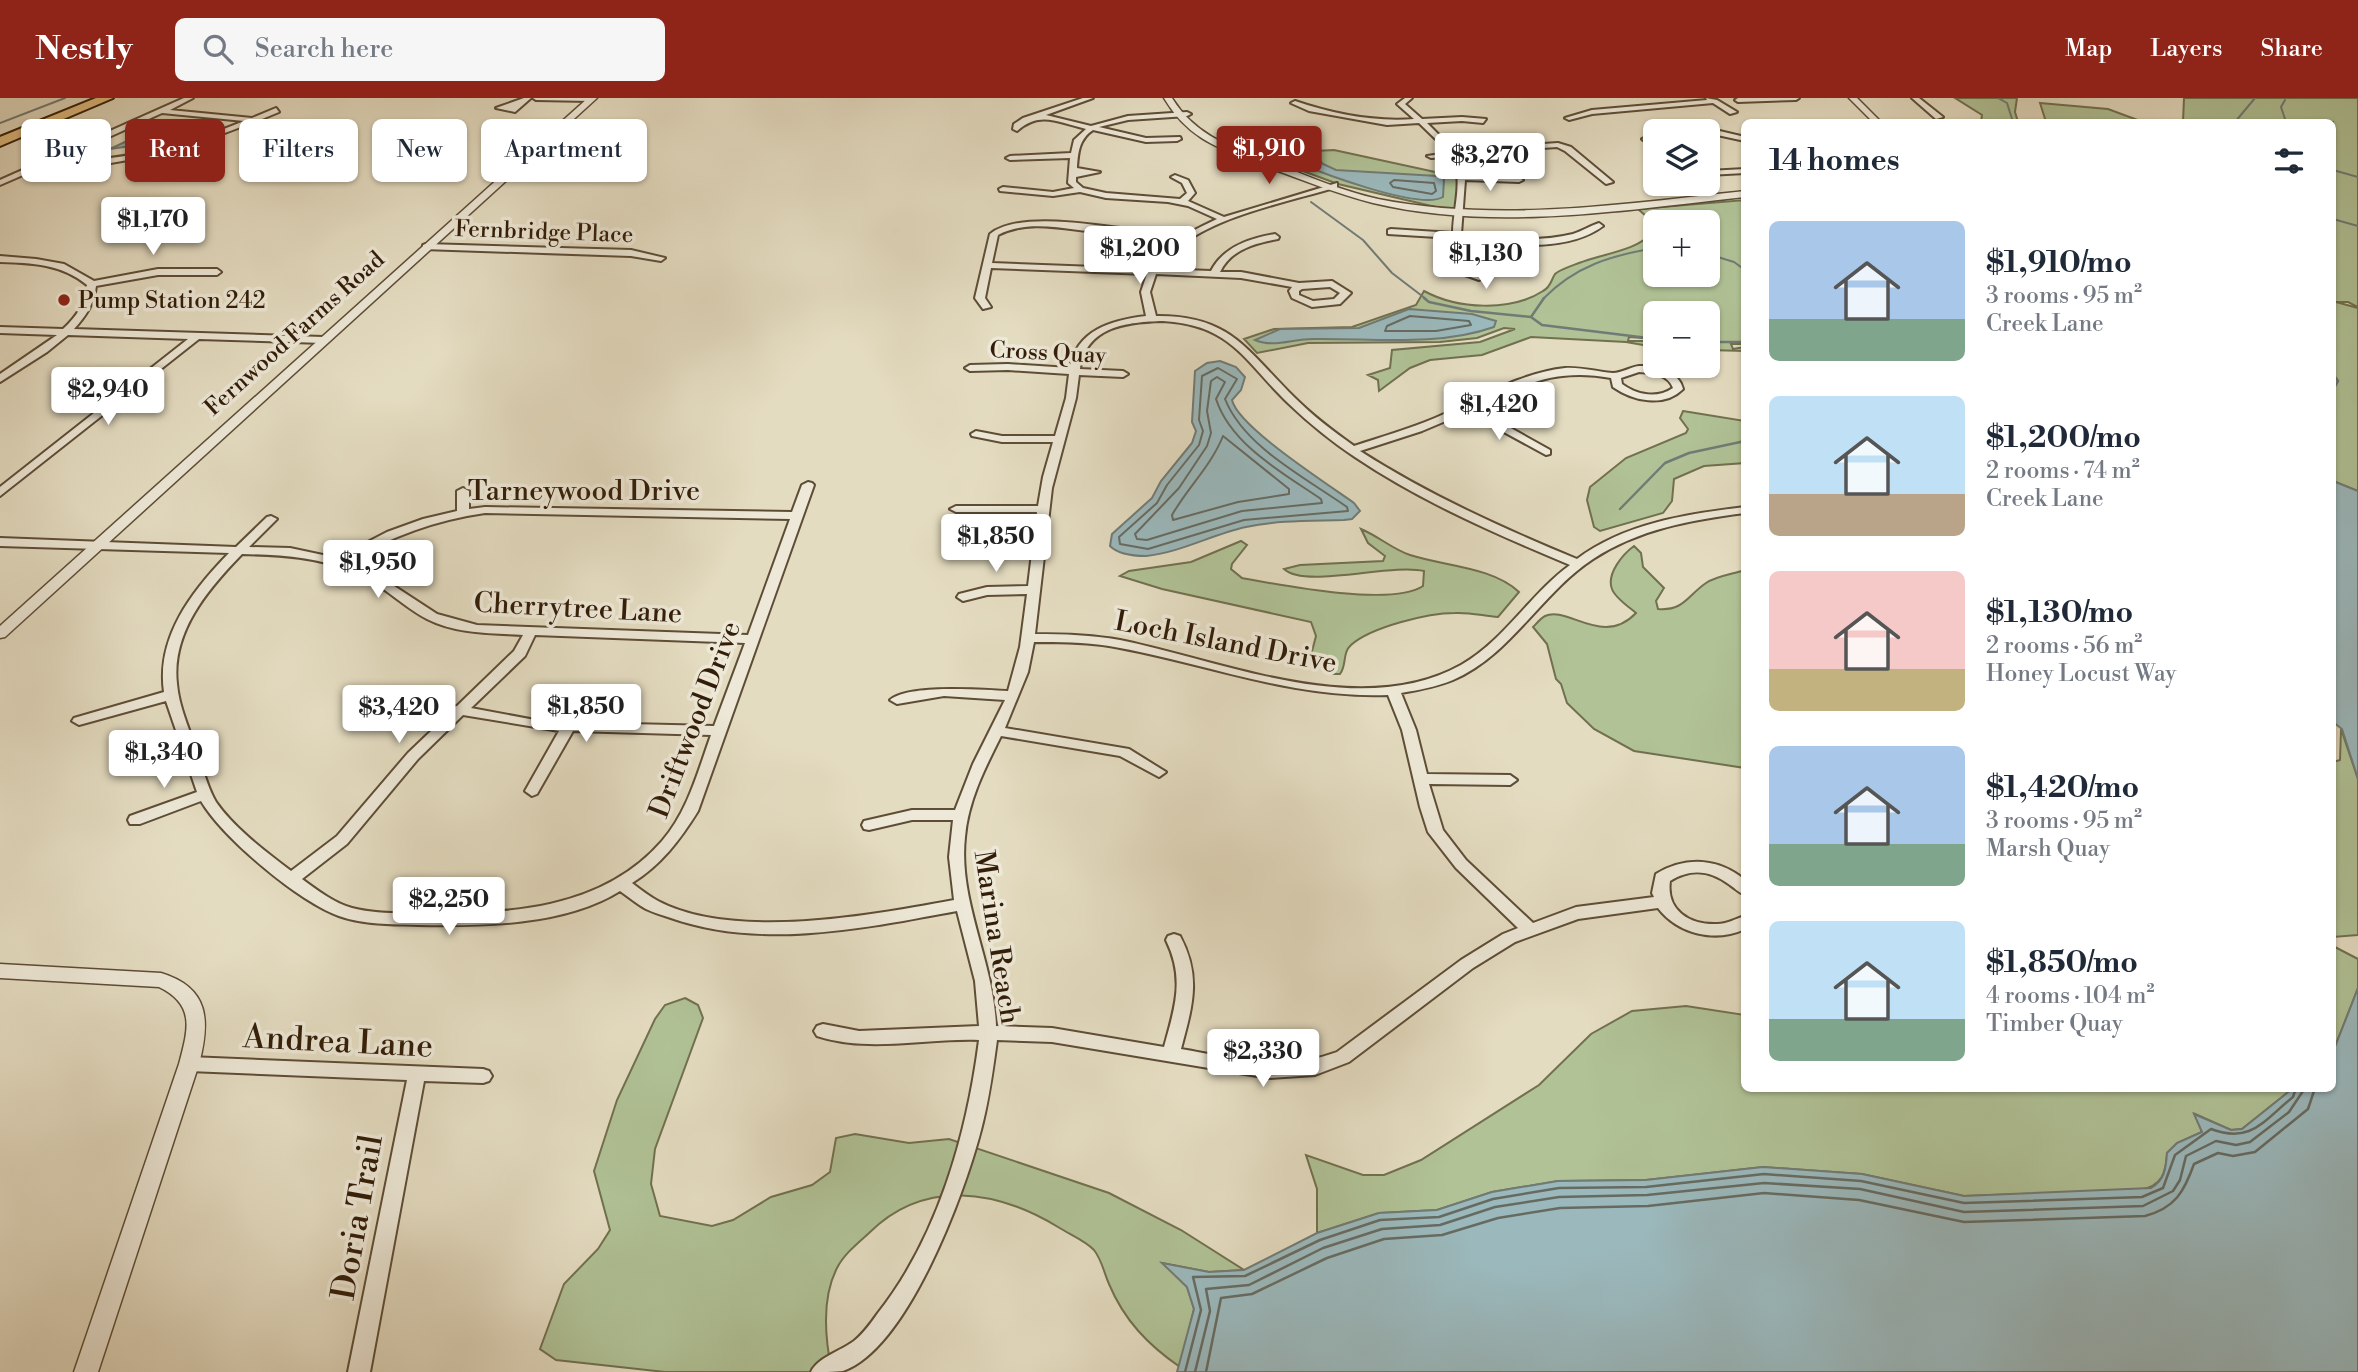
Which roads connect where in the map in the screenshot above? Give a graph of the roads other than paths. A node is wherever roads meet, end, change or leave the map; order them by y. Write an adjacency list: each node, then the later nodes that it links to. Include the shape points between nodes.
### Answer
1 (85, 98): 34 (highway)
2 (107, 98): 39 (highway)
3 (190, 98): 18 (street)
4 (528, 98): 16 (street)
5 (536, 98): 13 (street)
6 (1090, 98): 23 (street)
7 (1168, 98): 21 (street)
8 (1178, 98): 22 (street)
9 (1409, 98): 30 (street, via 1401,104)
10 (1796, 98): 15 (street)
11 (1853, 98): 28 (street)
12 (1915, 98): 24 (street)
13 (592, 99): 65 (street, Fernwood Farms Road)
14 (1712, 100): 20 (street); 25 (street)
15 (1738, 100)
16 (520, 102)
17 (1295, 103): 30 (street, via 1381,122)
18 (160, 110): 26 (street); 35 (street)
19 (276, 110): 27 (street)
20 (1733, 112)
21 (1176, 114): 22 (street); 32 (street, via 1124,119); 53 (street, via 1211,141)
22 (1187, 114): 53 (street, via 1215,137)
23 (1039, 116): 32 (street); 33 (street, via 1021,122)
24 (1939, 117)
25 (1569, 118)
26 (245, 119)
27 (256, 119)
28 (1874, 119)
29 (1483, 121): 30 (street)
30 (1421, 122): 40 (street)
31 (239, 127): 44 (street, via 199,144)
32 (1094, 128): 38 (street, via 1146,140); 41 (street, via 1079,138)
33 (1017, 129)
34 (0, 131)
35 (111, 132)
36 (1720, 133): 37 (street)
37 (1741, 138)
38 (1177, 139)
39 (0, 143)
40 (1453, 154): 42 (street); 49 (street); 51 (street, via 1558,145)
41 (1075, 155): 43 (street); 55 (street, via 1072,183)
42 (1431, 156)
43 (1010, 158)
44 (111, 161)
45 (1741, 171): 46 (street)
46 (1720, 172)
47 (21, 173): 52 (street)
48 (1175, 177): 57 (street, via 1185,182 1191,193)
49 (1463, 178): 50 (street); 58 (street)
50 (1519, 180)
51 (1609, 182)
52 (0, 183)
53 (1327, 184): 58 (street, via 1395,205); 59 (street)
54 (1003, 190): 55 (street, via 1053,194)
55 (1079, 190): 57 (street)
56 (1741, 194): 58 (street, via 1546,214)
57 (1182, 202): 59 (street)
58 (1457, 212): 64 (street)
59 (1225, 220): 70 (street, via 1177,243)
60 (1599, 226): 64 (street, via 1550,239)
61 (1119, 231): 69 (street, via 1006,227 994,234)
62 (1391, 232): 64 (street)
63 (1275, 237): 72 (street, via 1236,250)
64 (1458, 237): 67 (street)
65 (426, 247): 66 (street, Fernbridge Place, via 631,253); 80 (street, Fernwood Farms Road)
66 (661, 258)
67 (1469, 258)
68 (0, 259): 73 (street, via 70,269)
69 (986, 265): 70 (street); 75 (street, via 979,298)
70 (1152, 271): 72 (street); 76 (street, via 1146,294)
71 (217, 272): 73 (street, via 158,272)
72 (1215, 274): 74 (street, via 1269,278)
73 (92, 284): 78 (street, via 89,309)
74 (1298, 286): 74 (street, via 1295,296 1312,304 1337,302 1346,293 1320,282)
75 (986, 307)
76 (1152, 320): 82 (street, Marina Reach, via 1112,327 1089,338 1077,353); 89 (street, Marina Reach, via 1195,322 1226,333 1301,410)
77 (0, 330): 78 (street)
78 (65, 332): 79 (street); 85 (street)
79 (196, 337): 80 (street); 93 (street)
80 (323, 340): 101 (street, Fernwood Farms Road)
81 (970, 368): 82 (street, Cross Quay)
82 (1075, 374): 83 (street, Cross Quay); 88 (street, Marina Reach)
83 (1123, 374)
84 (1616, 376): 84 (street, via 1622,390 1639,396 1668,396 1678,389 1675,380 1660,372 1639,369); 86 (street, via 1586,370 1542,373)
85 (0, 379)
86 (1467, 408): 89 (street); 90 (street)
87 (976, 434): 88 (street)
88 (1058, 439): 95 (street, Marina Reach)
89 (1353, 450): 104 (street, Marina Reach, via 1443,504)
90 (1546, 452)
91 (808, 485): 98 (street, Driftwood Drive)
92 (463, 491): 97 (street)
93 (0, 493)
94 (956, 509): 95 (street)
95 (1044, 509): 105 (street, Marina Reach)
96 (1741, 511): 104 (street, Loch Island Drive, via 1637,531)
97 (463, 513): 98 (street, Tarneywood Drive, via 517,509); 103 (street, Tarneywood Drive, via 402,529)
98 (796, 516): 110 (street, Driftwood Drive)
99 (271, 519): 102 (street, Driftwood Drive)
100 (0, 542): 101 (street, Cherrytree Lane)
101 (99, 545): 102 (street, Cherrytree Lane); 108 (street, Fernwood Farms Road)
102 (241, 549): 103 (street, Cherrytree Lane); 112 (street, Driftwood Drive, via 203,591 177,634 169,666)
103 (339, 562): 107 (street, Cherrytree Lane, via 378,579 419,609 445,621 476,629)
104 (1578, 564): 111 (street, Loch Island Drive, via 1473,666 1437,682)
105 (1034, 590): 106 (street, via 987,591); 109 (street, Marina Reach)
106 (963, 597)
107 (530, 633): 110 (street, Cherrytree Lane); 115 (street, via 520,653)
108 (0, 634)
109 (1028, 638): 111 (street, Loch Island Drive, via 1103,641 1249,675 1327,688); 113 (street, Marina Reach)
110 (752, 639): 118 (street, Driftwood Drive)
111 (1394, 690): 121 (street)
112 (170, 695): 116 (street); 124 (street, Driftwood Drive)
113 (1013, 696): 114 (street, via 944,692); 119 (street, Marina Reach)
114 (897, 700)
115 (458, 710): 117 (street, via 523,723); 128 (street, via 342,840)
116 (79, 721)
117 (569, 726): 118 (street); 123 (street)
118 (720, 731): 129 (street, Driftwood Drive, via 682,828 662,852)
119 (996, 731): 120 (street, via 1124,752); 125 (street, Marina Reach)
120 (1159, 772)
121 (1422, 779): 122 (street); 134 (street, via 1433,825 1448,850)
122 (1510, 780)
123 (533, 791)
124 (205, 794): 126 (street); 128 (street, Driftwood Drive, via 224,822)
125 (960, 815): 127 (street, via 912,815); 132 (street, Marina Reach, via 957,867)
126 (135, 820)
127 (869, 825)
128 (293, 878): 129 (street, Driftwood Drive, via 344,912 471,920 539,914 581,902)
129 (620, 883): 132 (street, via 639,900 669,915 721,925 849,922)
130 (1741, 886): 131 (street, via 1723,872 1688,866 1662,878)
131 (1662, 902): 133 (street, via 1677,918 1699,928 1724,930); 134 (street, via 1576,913)
132 (963, 904): 138 (street, Marina Reach, via 981,967)
133 (1741, 924)
134 (1530, 929): 139 (street, via 1495,945 1371,1038 1324,1065 1269,1070)
135 (1174, 940): 139 (street, via 1186,961 1188,981)
136 (0, 971): 140 (street, via 147,978 174,984 189,997 195,1010 197,1027)
137 (823, 1031): 138 (street, via 859,1038)
138 (988, 1031): 139 (street); 145 (street, Marina Reach, via 987,1069 978,1107 936,1230 870,1340)
139 (1171, 1052)
140 (189, 1064): 141 (street, Andrea Lane); 143 (street)
141 (417, 1073): 142 (street, Andrea Lane); 144 (street, Doria Trail)
142 (483, 1076)
143 (86, 1372)
144 (359, 1372)
145 (822, 1372)

